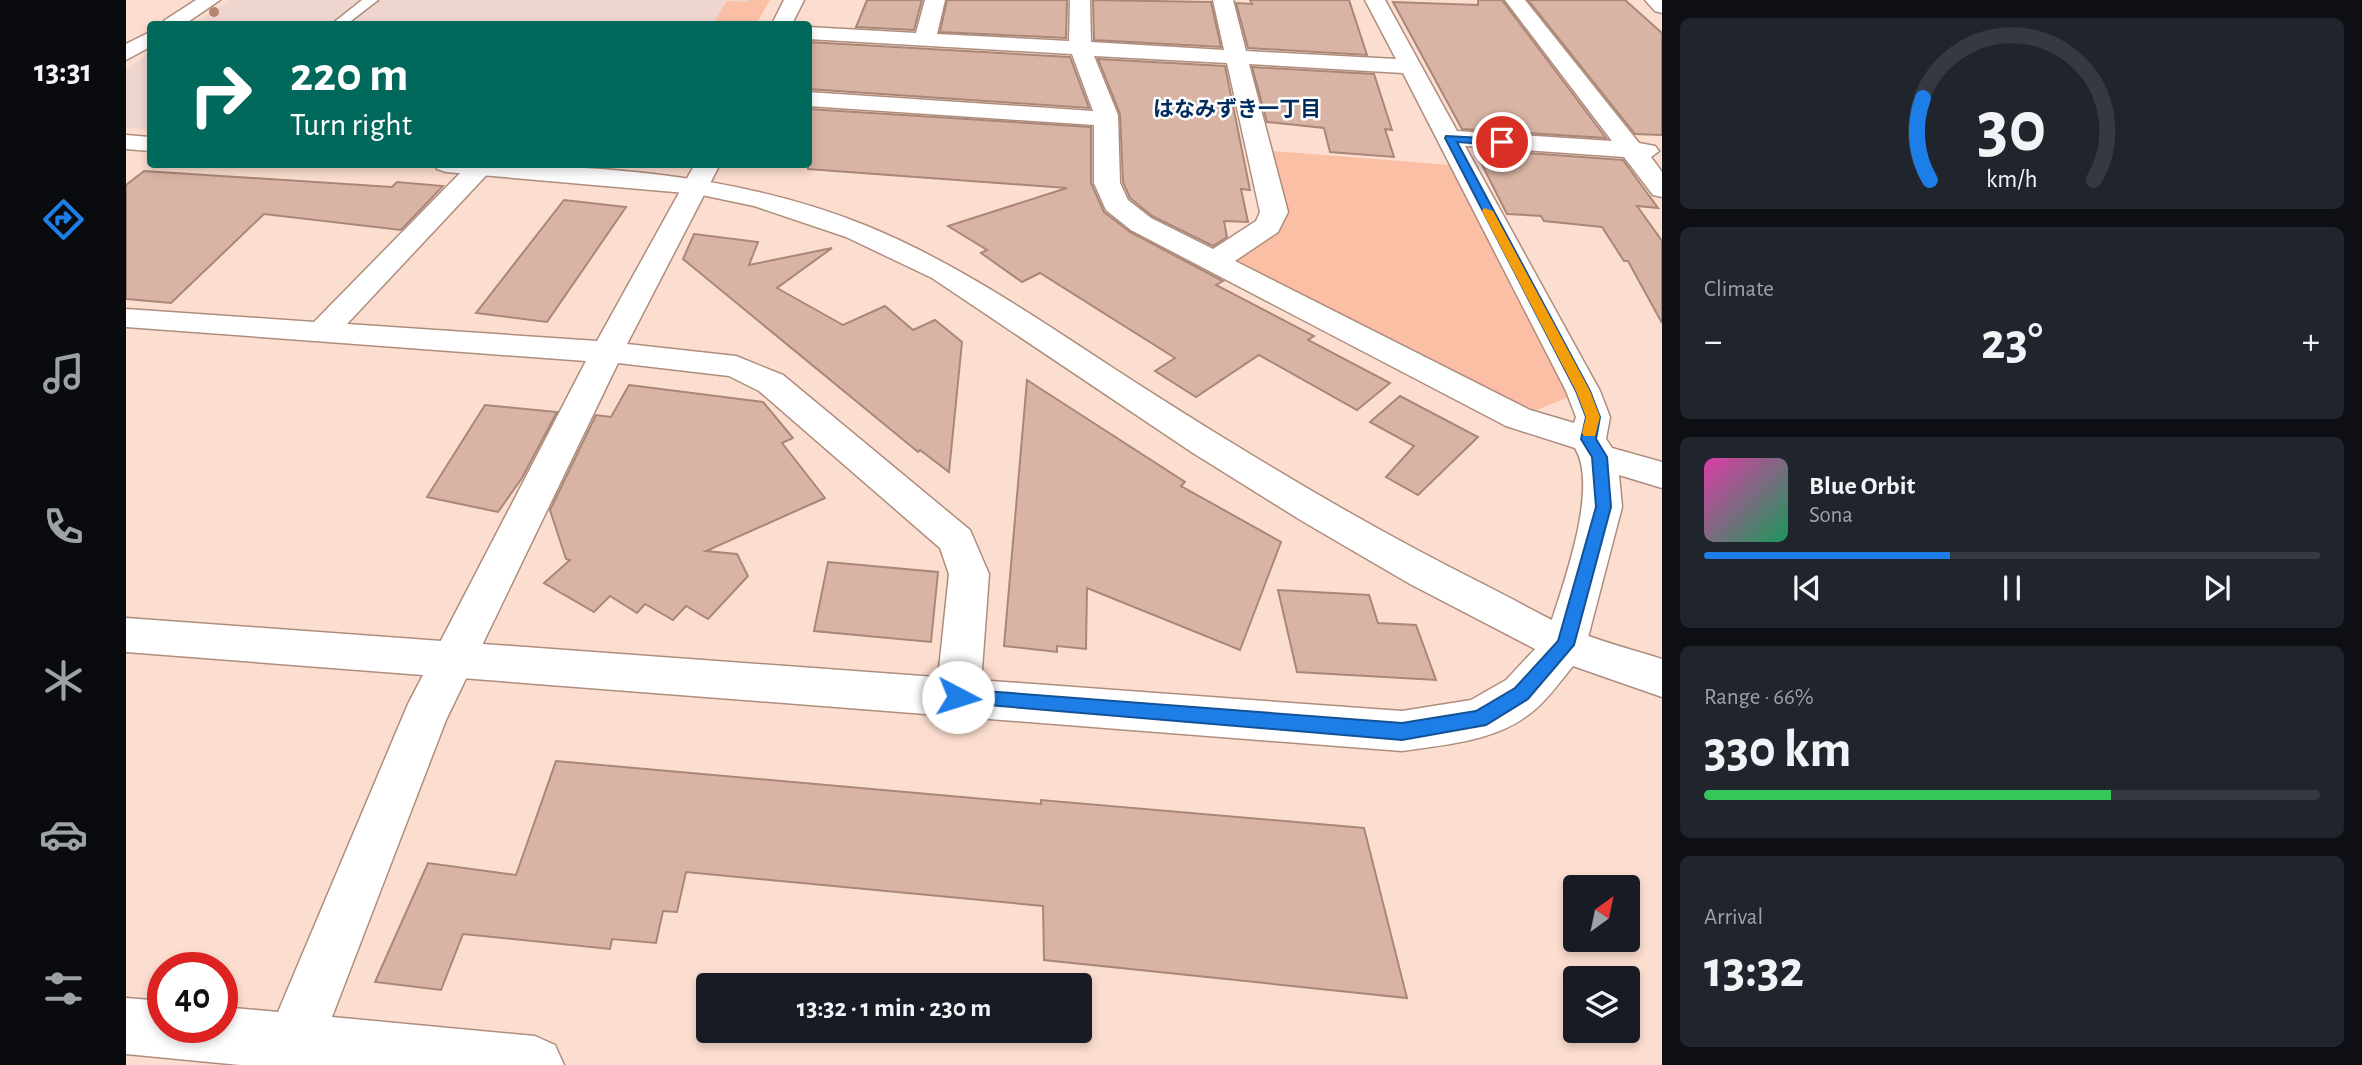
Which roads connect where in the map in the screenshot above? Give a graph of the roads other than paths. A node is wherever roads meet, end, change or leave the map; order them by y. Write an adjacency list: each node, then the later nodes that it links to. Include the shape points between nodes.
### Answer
1 (210, 0): 11 (street)
2 (370, 0): 12 (lane)
3 (794, 0): 13 (street)
4 (935, 0): 17 (street)
5 (1080, 0): 19 (street)
6 (1223, 0): 21 (street)
7 (1375, 0): 22 (street)
8 (1515, 0): 28 (street)
9 (1655, 0): 10 (street)
10 (1662, 7)
11 (177, 21)
12 (344, 21)
13 (784, 21)
14 (812, 33): 17 (street)
15 (126, 36): 16 (street)
16 (147, 38)
17 (925, 39): 19 (street)
18 (147, 40): 20 (street)
19 (1080, 48): 21 (street); 24 (street)
20 (126, 54)
21 (1235, 56): 22 (street); 34 (street, via 1274,212 1268,226)
22 (1412, 67): 25 (street)
23 (812, 99): 24 (street)
24 (1107, 119): 34 (street, via 1107,183 1116,204 1141,224)
25 (1450, 138): 28 (street); 38 (street, via 1583,391 1593,417)
26 (126, 142): 27 (street)
27 (147, 144)
28 (1631, 150): 29 (street); 33 (street)
29 (1662, 152)
30 (480, 168): 36 (street)
31 (509, 168): 32 (street)
32 (702, 175): 37 (street); 41 (street, via 856,231 921,261 1315,512)
33 (1662, 190)
34 (1213, 262): 38 (street, via 1518,418)
35 (126, 318): 36 (street)
36 (322, 332): 37 (street)
37 (607, 352): 42 (street); 44 (street, via 736,366 771,383 956,541 969,574)
38 (1594, 448): 39 (street); 41 (street, via 1604,507)
39 (1662, 475)
40 (126, 635): 42 (street)
41 (1565, 645): 43 (street); 44 (street, via 1522,694 1479,719 1402,732)
42 (456, 658): 44 (street); 46 (street, via 424,718)
43 (1662, 678)
44 (958, 697)
45 (126, 1026): 46 (street)
46 (290, 1053): 47 (street)
47 (535, 1065)

